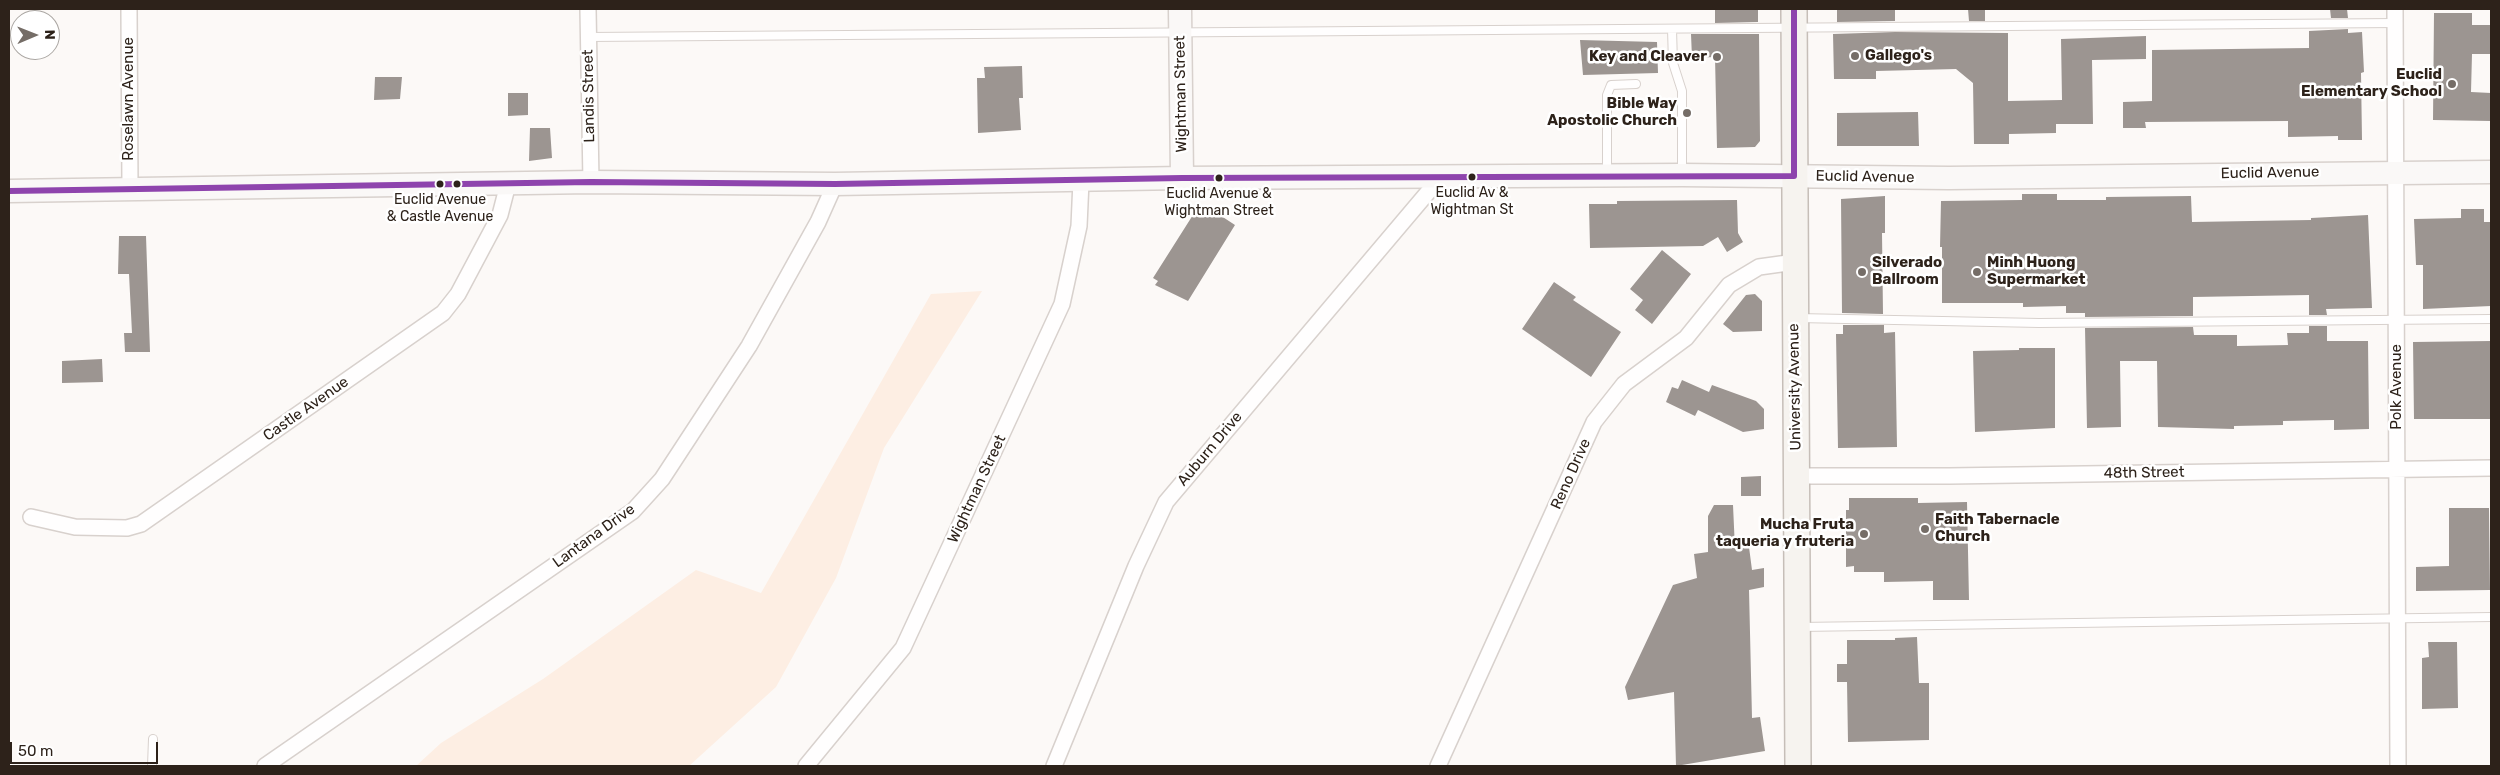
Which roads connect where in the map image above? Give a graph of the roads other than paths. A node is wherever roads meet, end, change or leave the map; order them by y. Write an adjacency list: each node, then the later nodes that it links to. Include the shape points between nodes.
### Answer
1 (129, 9): 21 (street, Roselawn Avenue)
2 (588, 9): 8 (street, Landis Street)
3 (1180, 9): 7 (main road, Wightman Street)
4 (2396, 16): 5 (lane); 10 (street, Polk Avenue)
5 (1794, 18): 6 (lane); 13 (main road, University Avenue)
6 (1672, 29): 7 (lane); 12 (lane, via 1673,63 1682,91)
7 (1180, 33): 8 (lane); 15 (main road, Wightman Street)
8 (588, 37): 18 (street, Landis Street)
9 (1636, 84): 14 (lane, via 1612,85 1607,94)
10 (2396, 172): 11 (main road, Euclid Avenue); 13 (main road, Euclid Avenue, via 1949,178); 25 (street, Polk Avenue)
11 (2491, 172)
12 (1682, 175): 13 (main road, Euclid Avenue); 14 (main road, Euclid Avenue)
13 (1794, 176): 23 (main road, University Avenue)
14 (1606, 177): 16 (main road, Euclid Avenue)
15 (1182, 178): 16 (main road, Euclid Avenue); 17 (main road, Euclid Avenue)
16 (1440, 178): 38 (street, Auburn Drive, via 1166,502 1136,566)
17 (1081, 181): 20 (main road, Euclid Avenue); 37 (street, Wightman Street, via 1079,226 1062,304 903,648)
18 (591, 182): 19 (main road, Euclid Avenue); 20 (main road, Euclid Avenue)
19 (508, 184): 21 (main road, Euclid Avenue); 30 (street, Castle Avenue, via 500,215 458,294 443,313 394,348 141,524 127,528 75,527)
20 (834, 184): 36 (street, Lantana Drive, via 818,222 749,346 662,479 633,511)
21 (130, 189): 22 (main road, Euclid Avenue)
22 (9, 191)
23 (1794, 262): 24 (main road, University Avenue); 39 (street, Reno Drive, via 1759,267 1729,285 1686,338 1624,384 1594,422)
24 (1794, 318): 25 (lane, via 2039,323); 29 (main road, University Avenue)
25 (2396, 319): 26 (lane); 28 (street, Polk Avenue)
26 (2491, 319)
27 (2491, 468): 28 (street, 48th Street)
28 (2397, 469): 29 (street, 48th Street); 31 (street, Polk Avenue)
29 (1796, 476): 33 (main road, University Avenue)
30 (32, 517)
31 (2398, 618): 32 (lane); 33 (lane); 41 (street, Polk Avenue)
32 (2491, 618)
33 (1797, 627): 40 (main road, University Avenue)
34 (153, 739): 35 (lane)
35 (152, 766)
36 (265, 766)
37 (806, 766)
38 (1054, 766)
39 (1438, 766)
40 (1798, 766)
41 (2398, 766)

